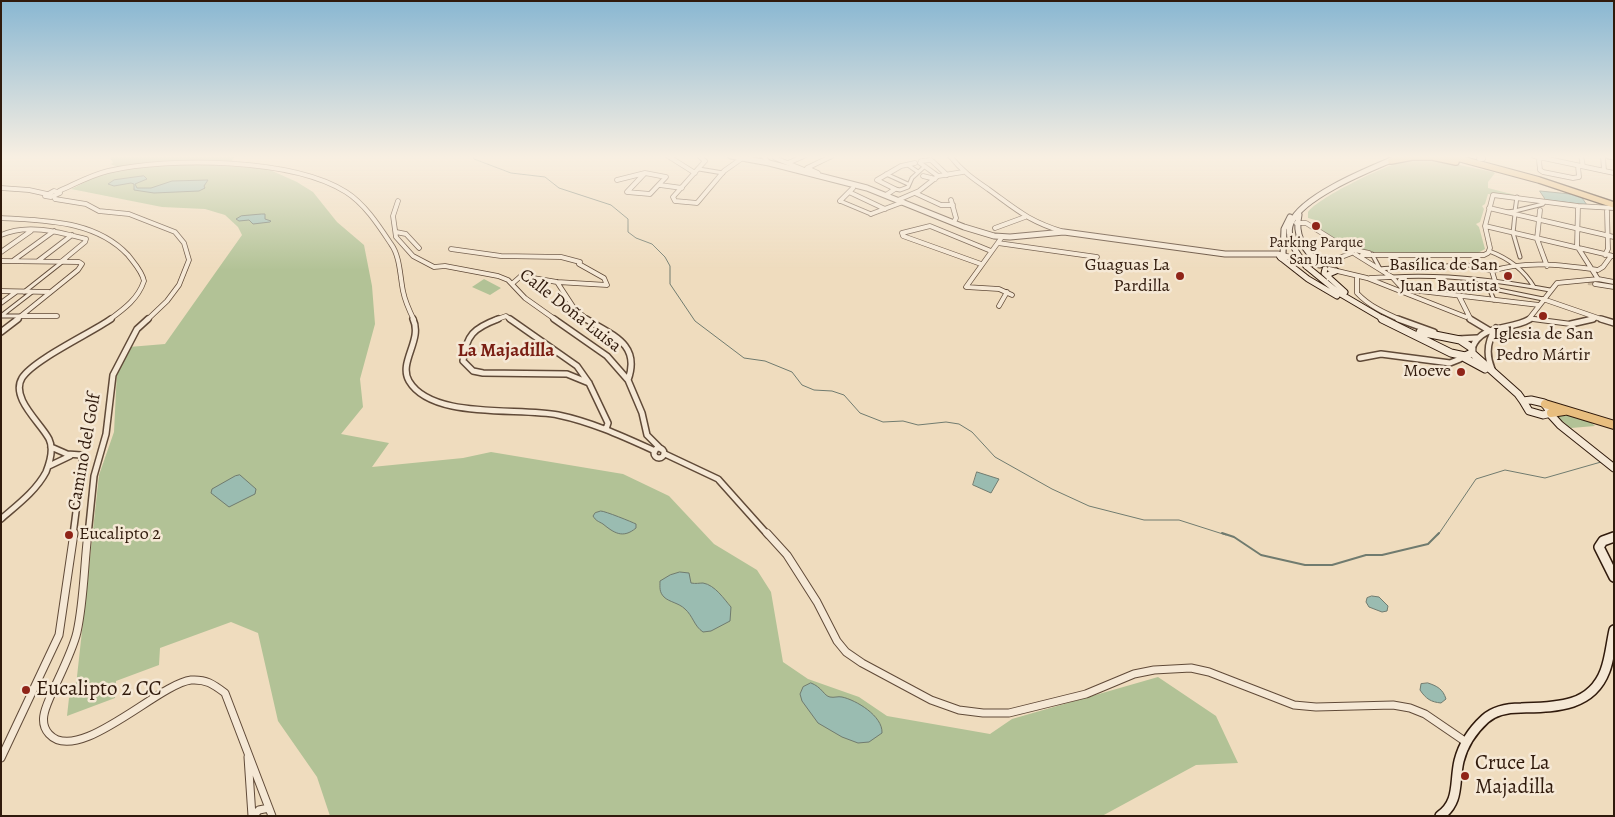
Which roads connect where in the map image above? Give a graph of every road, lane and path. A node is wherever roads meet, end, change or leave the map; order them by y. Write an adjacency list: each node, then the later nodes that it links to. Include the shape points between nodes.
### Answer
1 (47, 194): 16 (street, via 47,197)
2 (58, 194): 16 (street)
3 (349, 194): 146 (street, via 397,255 406,304 416,326 407,366 407,375 416,391 445,406 537,410)
4 (677, 194): 5 (street, via 673,199 697,203)
5 (705, 194)
6 (846, 194): 18 (street)
7 (853, 194): 27 (street)
8 (912, 194): 19 (street)
9 (917, 194): 25 (street, via 941,205)
10 (993, 194): 34 (street)
11 (1324, 194): 30 (main road)
12 (1583, 194): 29 (main road, via 1606,204)
13 (1584, 194): 24 (main road)
14 (1593, 194): 24 (main road)
15 (886, 195): 19 (street)
16 (54, 196): 158 (street, Camino del Golf, via 55,199 86,204 95,210 129,214 175,232 184,243 189,260 179,285 137,329 113,375 106,434 93,484 77,633 43,714 44,728 52,738 64,742 82,740 132,713 163,690 180,683 208,680 220,686 225,693)
17 (1517, 197): 23 (street); 28 (street, via 1493,195); 32 (street)
18 (840, 200): 33 (street)
19 (898, 200): 22 (street)
20 (951, 200): 25 (street)
21 (398, 201): 44 (street, via 393,216)
22 (904, 202): 27 (street); 37 (street)
23 (1544, 202): 26 (street); 32 (street)
24 (1613, 204): 29 (street)
25 (953, 205): 37 (street)
26 (1578, 206): 29 (street); 41 (street)
27 (885, 208): 33 (street)
28 (1489, 208): 32 (street); 39 (street)
29 (1605, 209): 49 (street)
30 (1301, 210): 38 (main road); 62 (main road, via 1285,225); 106 (main road, bridge, via 1292,220 1290,234 1298,256 1326,284)
31 (1540, 210): 36 (street)
32 (1515, 213): 36 (street); 46 (street)
33 (871, 214)
34 (1025, 217): 40 (street); 45 (street)
35 (1, 218): 147 (street, via 69,224 97,231 122,247 144,280 140,293 126,307 38,364 23,378 21,396)
36 (1540, 220): 41 (street); 51 (street)
37 (954, 222): 52 (street)
38 (1296, 223): 59 (street, via 1306,223); 73 (main road, via 1307,252)
39 (1485, 226): 46 (street); 56 (street)
40 (995, 228)
41 (1578, 228): 49 (street); 54 (street)
42 (32, 230): 43 (street); 47 (street, via 8,230); 57 (street)
43 (54, 231): 48 (street); 67 (street)
44 (396, 232): 53 (street, via 406,234); 89 (street, Calle Doña Luisa, via 413,256 434,267 445,266 498,276)
45 (1064, 232): 52 (street); 62 (street, via 1224,254)
46 (1513, 233): 51 (street); 63 (street)
47 (1, 235)
48 (72, 235): 68 (street); 69 (street, via 87,241)
49 (1608, 236): 50 (street); 64 (street)
50 (1614, 237)
51 (1537, 239): 54 (street); 74 (street)
52 (1000, 240): 58 (street); 65 (street)
53 (419, 248)
54 (1578, 248): 64 (street); 76 (street)
55 (450, 249): 87 (street, via 475,254 566,256 604,278 607,286)
56 (1489, 251): 61 (street, via 1479,256); 72 (street)
57 (1, 252)
58 (991, 252): 71 (street); 71 (street, via 930,226 902,233)
59 (1352, 252): 60 (street); 60 (street, via 1355,248); 73 (street); 75 (street)
60 (1362, 253): 61 (street)
61 (1372, 254): 75 (street)
62 (1282, 256): 73 (street); 110 (main road, via 1318,286)
63 (1520, 257)
64 (1609, 257): 70 (street); 76 (street, via 1601,269)
65 (1097, 258)
66 (1, 261): 67 (street)
67 (13, 261): 68 (street)
68 (37, 261): 69 (street)
69 (62, 262): 99 (street); 101 (street, via 82,264)
70 (1614, 262)
71 (981, 264): 109 (street, via 966,288 999,288 1009,293)
72 (1515, 265): 74 (street); 77 (street); 92 (street)
73 (1324, 266): 78 (street); 81 (main road)
74 (1548, 266): 76 (street)
75 (1380, 269): 77 (street, via 1426,265 1458,268 1466,264); 80 (street)
76 (1591, 269): 86 (street)
77 (1492, 271): 84 (street)
78 (1339, 272): 79 (street); 81 (main road, via 1329,274)
79 (1357, 276): 82 (street); 123 (street, via 1357,293 1368,302)
80 (1392, 277): 82 (street); 83 (street, via 1431,275); 94 (street)
81 (1329, 278): 111 (main road, via 1353,299)
82 (1367, 278): 102 (street)
83 (1486, 281): 84 (street); 95 (street)
84 (1495, 281): 90 (street)
85 (1582, 281): 86 (street); 91 (street); 96 (street, via 1557,284)
86 (1597, 281): 88 (street); 93 (street)
87 (557, 282): 89 (street, via 522,276); 135 (street, via 578,313 627,348 634,364)
88 (1614, 282)
89 (513, 283): 135 (street, Calle Doña Luisa, via 525,298 607,356)
90 (1510, 283): 92 (street)
91 (1588, 283)
92 (1534, 287): 96 (street)
93 (1614, 287)
94 (1403, 288): 102 (street); 103 (street)
95 (1489, 288): 104 (street); 105 (street)
96 (1550, 290): 104 (street)
97 (1, 291): 98 (street)
98 (16, 292): 99 (street); 107 (street)
99 (24, 292): 100 (street)
100 (32, 292): 101 (street); 112 (street)
101 (50, 292): 113 (street)
102 (1409, 296): 115 (street)
103 (1459, 296): 105 (street); 115 (street)
104 (1543, 299): 108 (street); 116 (street)
105 (1494, 300): 108 (street)
106 (1354, 302): 110 (main road); 111 (main road)
107 (1, 303)
108 (1539, 305): 117 (street)
109 (999, 306)
110 (1363, 308): 127 (main road)
111 (1376, 313): 125 (main road, via 1425,334)
112 (1, 316): 113 (street)
113 (21, 316): 114 (street); 122 (street)
114 (57, 316)
115 (1466, 317): 121 (street)
116 (1595, 318): 118 (street); 119 (street)
117 (1529, 319): 119 (street); 120 (street)
118 (1614, 323)
119 (1571, 324)
120 (1496, 328): 121 (street); 134 (street, via 1487,352 1488,361)
121 (1490, 331): 124 (street)
122 (1, 332)
123 (1434, 332)
124 (1478, 337): 126 (street); 128 (street)
125 (1445, 338): 126 (main road); 127 (main road, via 1440,343)
126 (1455, 339): 128 (main road)
127 (1444, 348): 129 (main road); 131 (street)
128 (1472, 351): 129 (main road); 134 (main road)
129 (1460, 355): 131 (street); 134 (main road)
130 (1360, 358): 131 (street, via 1381,354)
131 (1453, 362)
132 (577, 366): 133 (street); 133 (street, via 506,316 468,338 463,361 473,371); 136 (street)
133 (567, 374): 136 (street)
134 (1497, 376): 137 (main road)
135 (628, 380): 148 (street, Calle Doña Luisa, via 647,435)
136 (590, 383): 146 (street, via 608,423)
137 (1514, 390): 138 (main road); 139 (main road)
138 (1537, 400): 139 (main road); 140 (main road)
139 (1523, 401): 143 (main road, via 1528,410)
140 (1545, 404): 141 (main road); 142 (main road)
141 (1572, 411): 142 (main road); 145 (main road)
142 (1550, 413): 143 (main road); 144 (main road)
143 (1540, 415): 144 (main road)
144 (1560, 425): 152 (main road)
145 (1614, 425)
146 (606, 429): 148 (street, via 654,451 654,456 663,456)
147 (52, 447): 149 (street); 150 (street)
148 (663, 451): 157 (street, via 718,478 786,555 846,652 958,710 1008,713 1086,694 1134,674 1191,668 1294,705 1393,705 1410,708 1425,714)
149 (70, 454): 150 (street); 151 (street); 159 (street, via 83,457 59,635)
150 (51, 458): 151 (street)
151 (48, 466): 153 (street, via 33,489)
152 (1614, 468)
153 (1, 519)
154 (1614, 537): 155 (main road, via 1603,541 1599,547)
155 (1614, 577)
156 (1614, 630): 157 (main road, via 1605,671 1592,694 1571,704 1497,711 1486,718)
157 (1466, 742): 162 (main road, via 1458,762 1453,802 1448,812)
158 (248, 754): 160 (street); 161 (street)
159 (1, 758)
160 (270, 812): 161 (street, via 259,810)
161 (253, 816)
162 (1440, 816)

